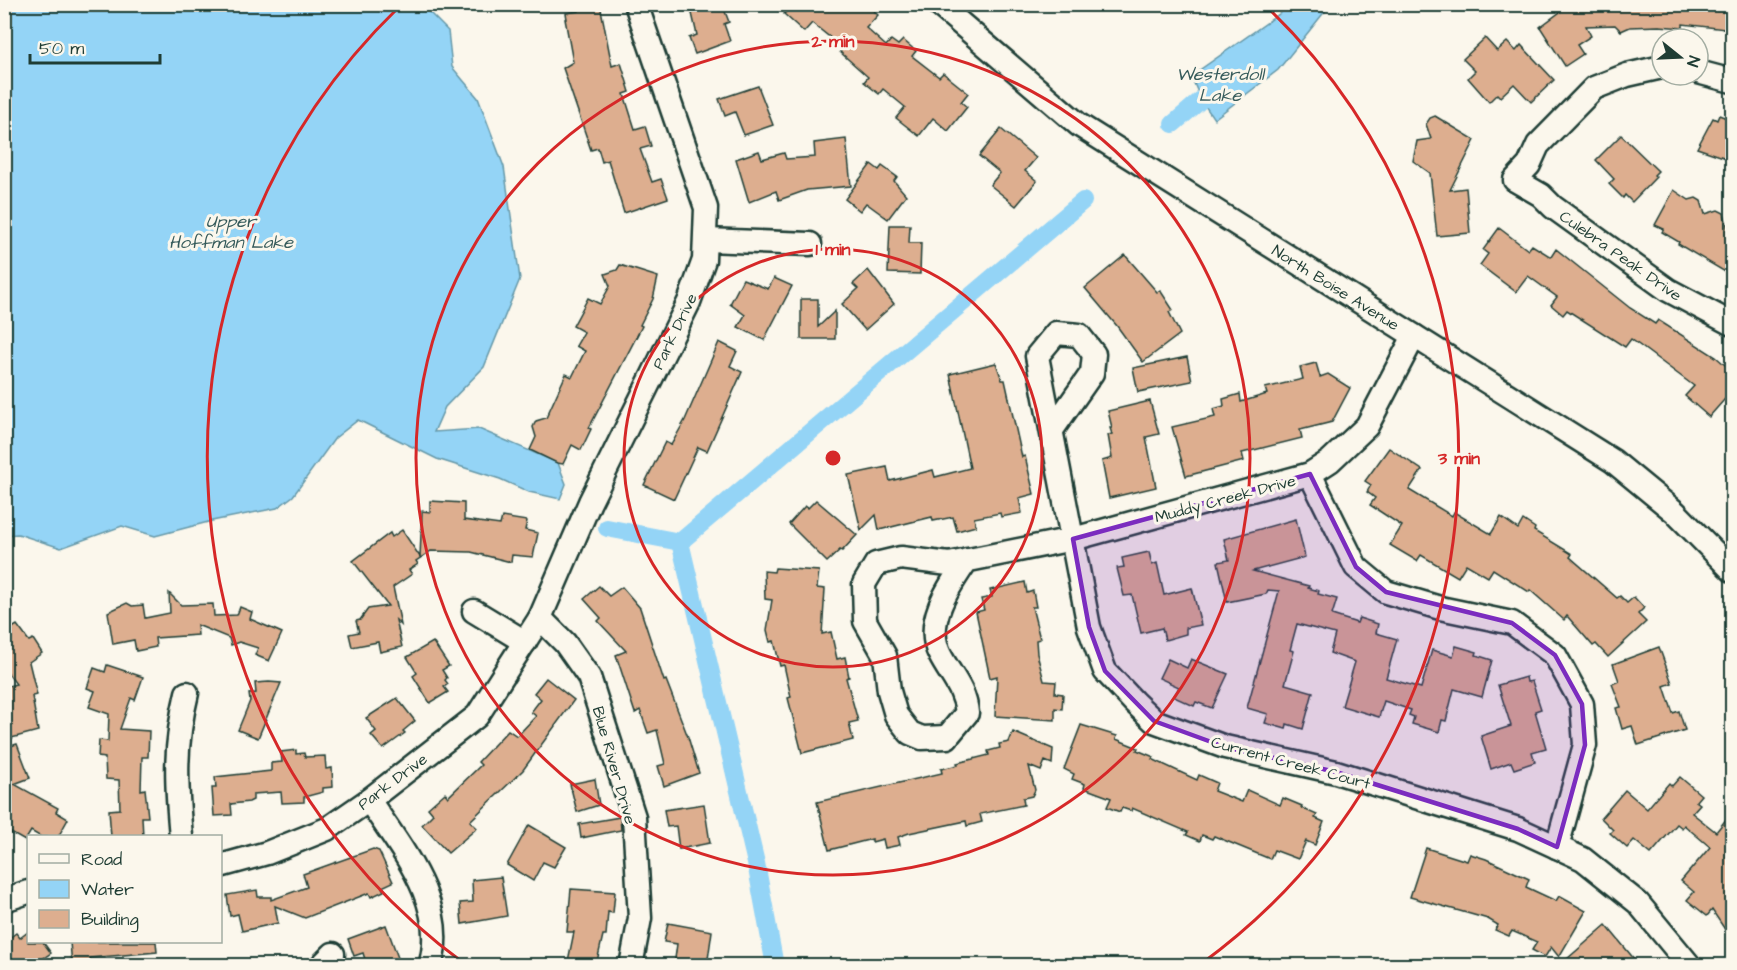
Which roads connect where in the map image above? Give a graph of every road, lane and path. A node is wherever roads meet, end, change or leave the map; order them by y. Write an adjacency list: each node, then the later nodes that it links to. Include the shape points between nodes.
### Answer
1 (636, 4): 6 (street, Park Drive, via 706,208)
2 (938, 4): 9 (street, North Boise Avenue, via 1079,125)
3 (1650, 70): 8 (street, Culebra Peak Drive, via 1594,88 1538,145 1529,165 1515,180 1541,195 1668,291)
4 (1710, 75): 5 (street)
5 (1732, 81)
6 (706, 240): 7 (street); 16 (street, Park Drive, via 704,260 689,302 590,502)
7 (810, 244)
8 (1732, 324)
9 (1414, 336): 11 (street, Muddy Creek Drive, via 1368,426); 14 (street, North Boise Avenue, via 1613,461 1675,512)
10 (1052, 430): 12 (street, Current Creek Court)
11 (1310, 474): 12 (street, Muddy Creek Drive); 21 (street, via 1356,567 1386,592 1512,623 1555,655 1582,704 1585,745)
12 (1073, 539): 13 (street, Muddy Creek Drive); 21 (street, Current Creek Court, via 1089,627 1105,671 1155,721 1225,747 1336,772 1497,822)
13 (967, 560): 13 (street, Muddy Creek Drive, via 949,564 901,558 876,564 864,584 865,621 885,656 896,715 910,733 921,738 947,737 968,713 966,699 938,652 935,623 945,594)
14 (1732, 570)
15 (474, 611): 17 (street)
16 (540, 618): 17 (street, Park Drive); 26 (street, Blue River Drive, via 565,643 589,677 634,818 640,918)
17 (525, 642): 19 (street, Park Drive, via 477,716)
18 (187, 693): 20 (street, via 178,729 176,782)
19 (369, 800): 22 (street, Park Drive, via 327,829); 25 (street, via 414,870 433,915 435,942)
20 (181, 835)
21 (1557, 847): 27 (street, Current Creek Court, via 1583,859 1638,903)
22 (222, 865)
23 (27, 892): 24 (street)
24 (4, 900)
25 (430, 966)
26 (631, 966)
27 (1690, 966)

